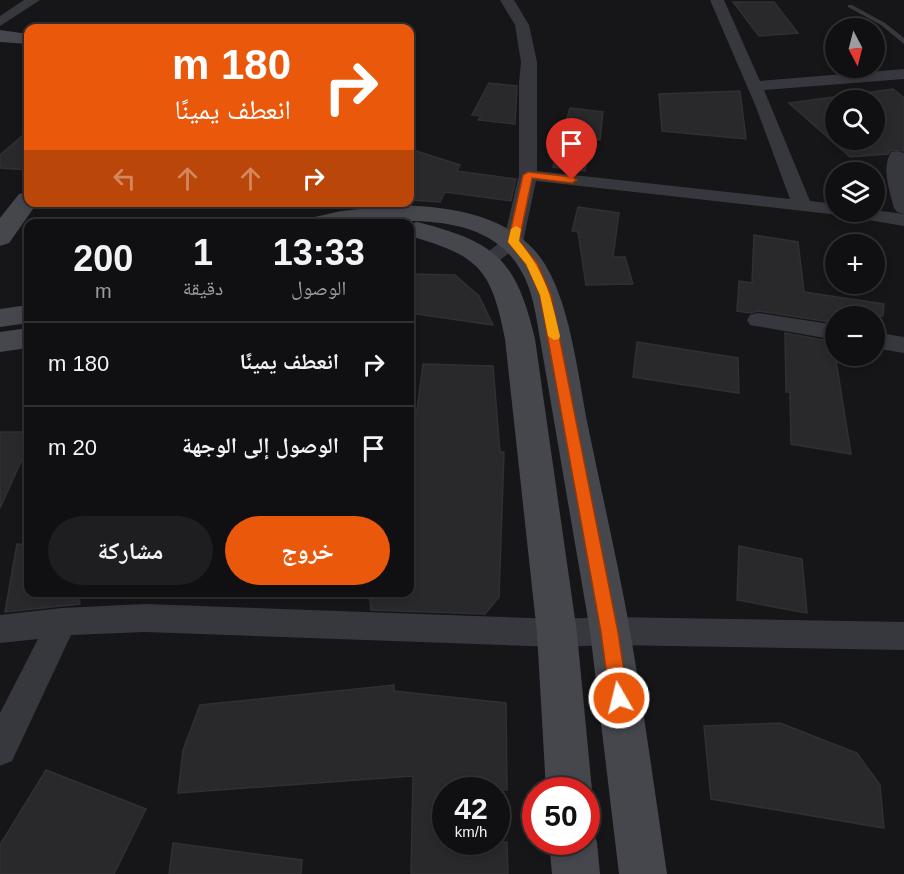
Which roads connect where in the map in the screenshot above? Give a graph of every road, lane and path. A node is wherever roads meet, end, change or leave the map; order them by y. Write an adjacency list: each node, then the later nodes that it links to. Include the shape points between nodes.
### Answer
1 (33, 0): 5 (street)
2 (507, 0): 14 (street, via 522,25 529,62)
3 (717, 0): 12 (street)
4 (850, 6): 10 (lane, via 883,24)
5 (0, 22)
6 (0, 30): 7 (main road)
7 (24, 32)
8 (0, 36): 9 (main road)
9 (24, 39)
10 (904, 42)
11 (904, 74): 12 (street)
12 (755, 86): 17 (street)
13 (897, 156): 20 (street, via 895,177)
14 (528, 175): 17 (street); 26 (street)
15 (24, 183): 18 (main road)
16 (24, 204): 25 (main road)
17 (802, 205): 19 (street)
18 (0, 207)
19 (825, 208)
20 (904, 208)
21 (885, 217): 23 (street)
22 (344, 219): 26 (main road, via 374,214 433,215 486,226)
23 (904, 219)
24 (414, 230): 26 (main road)
25 (0, 238)
26 (500, 251): 37 (main road, via 531,263 545,295); 38 (main road, via 520,339)
27 (24, 315): 28 (main road)
28 (0, 318)
29 (758, 320): 30 (street)
30 (825, 331)
31 (24, 339): 32 (main road)
32 (0, 342)
33 (885, 342): 34 (street)
34 (904, 345)
35 (62, 622): 36 (street); 38 (street, via 145,618); 40 (street)
36 (0, 629)
37 (610, 632): 38 (street); 39 (street); 44 (main road)
38 (557, 633): 41 (main road)
39 (904, 636)
40 (0, 749)
41 (568, 777)
42 (574, 855): 43 (main road)
43 (576, 874)
44 (644, 874)

